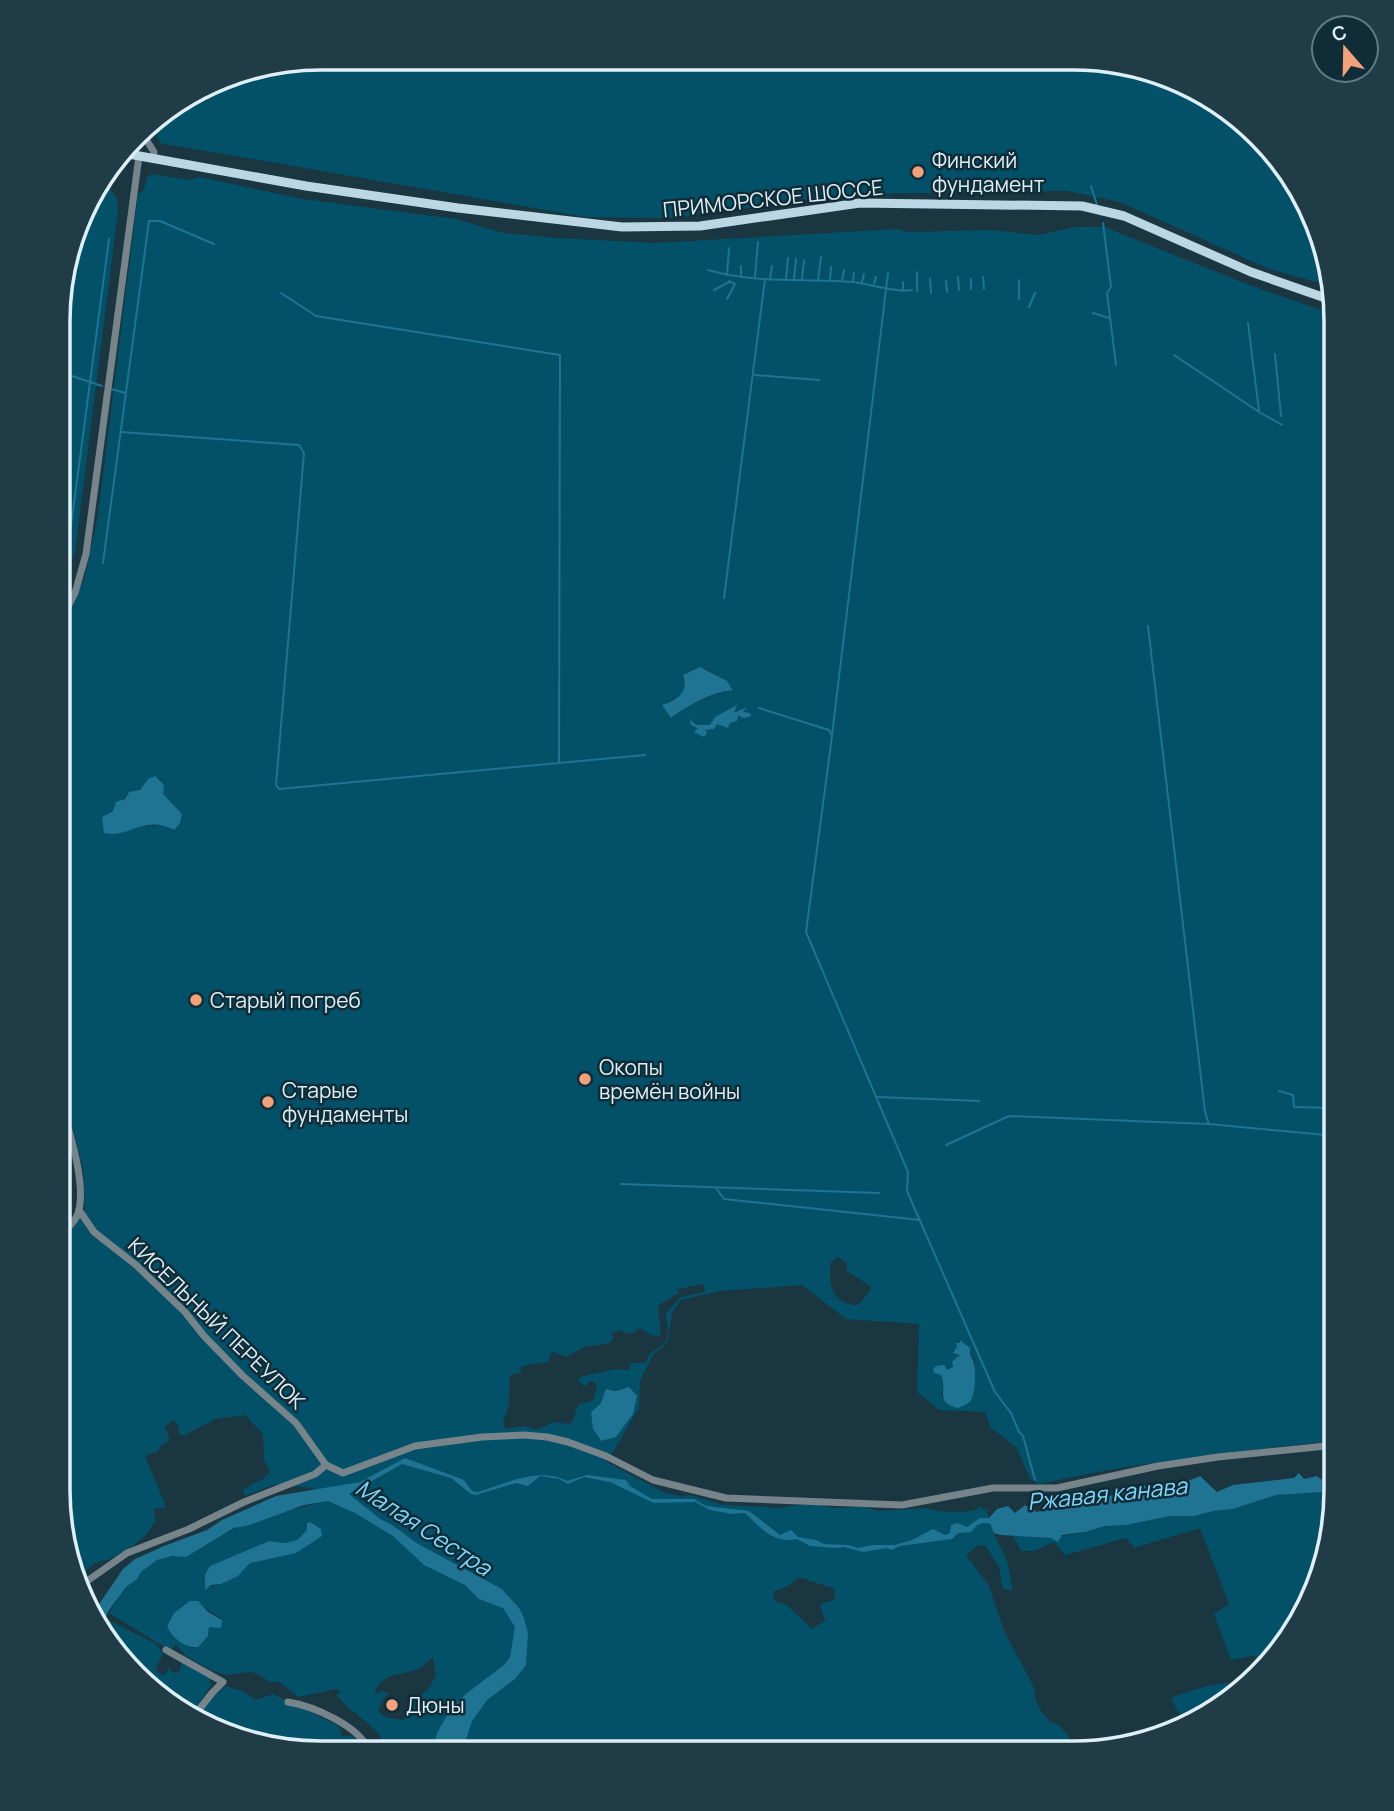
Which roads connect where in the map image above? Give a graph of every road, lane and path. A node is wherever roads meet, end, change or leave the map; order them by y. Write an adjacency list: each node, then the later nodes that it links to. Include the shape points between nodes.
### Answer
1 (146, 140): 4 (street)
2 (132, 155): 3 (main road, ПРИМОРСКОЕ ШОССЕ)
3 (139, 156): 4 (main road, ПРИМОРСКОЕ ШОССЕ); 6 (street, via 86,554)
4 (153, 159): 5 (main road, ПРИМОРСКОЕ ШОССЕ, via 306,186 622,227 700,226 860,203 1082,206 1124,216 1251,272)
5 (1323, 297)
6 (70, 603)
7 (70, 1136): 8 (street)
8 (79, 1210): 9 (street); 11 (street, КИСЕЛЬНЫЙ ПЕРЕУЛОК, via 94,1232 136,1265 243,1376 296,1423)
9 (70, 1224)
10 (1324, 1447): 11 (street, via 1207,1458 1058,1488 993,1488 902,1505 716,1496 653,1480 568,1442 524,1435 415,1446 343,1473)
11 (326, 1465): 12 (street, via 315,1474 127,1553)
12 (87, 1581)
13 (166, 1650): 15 (street, via 223,1682)
14 (288, 1702): 16 (street, via 344,1724)
15 (199, 1709)
16 (363, 1741)

